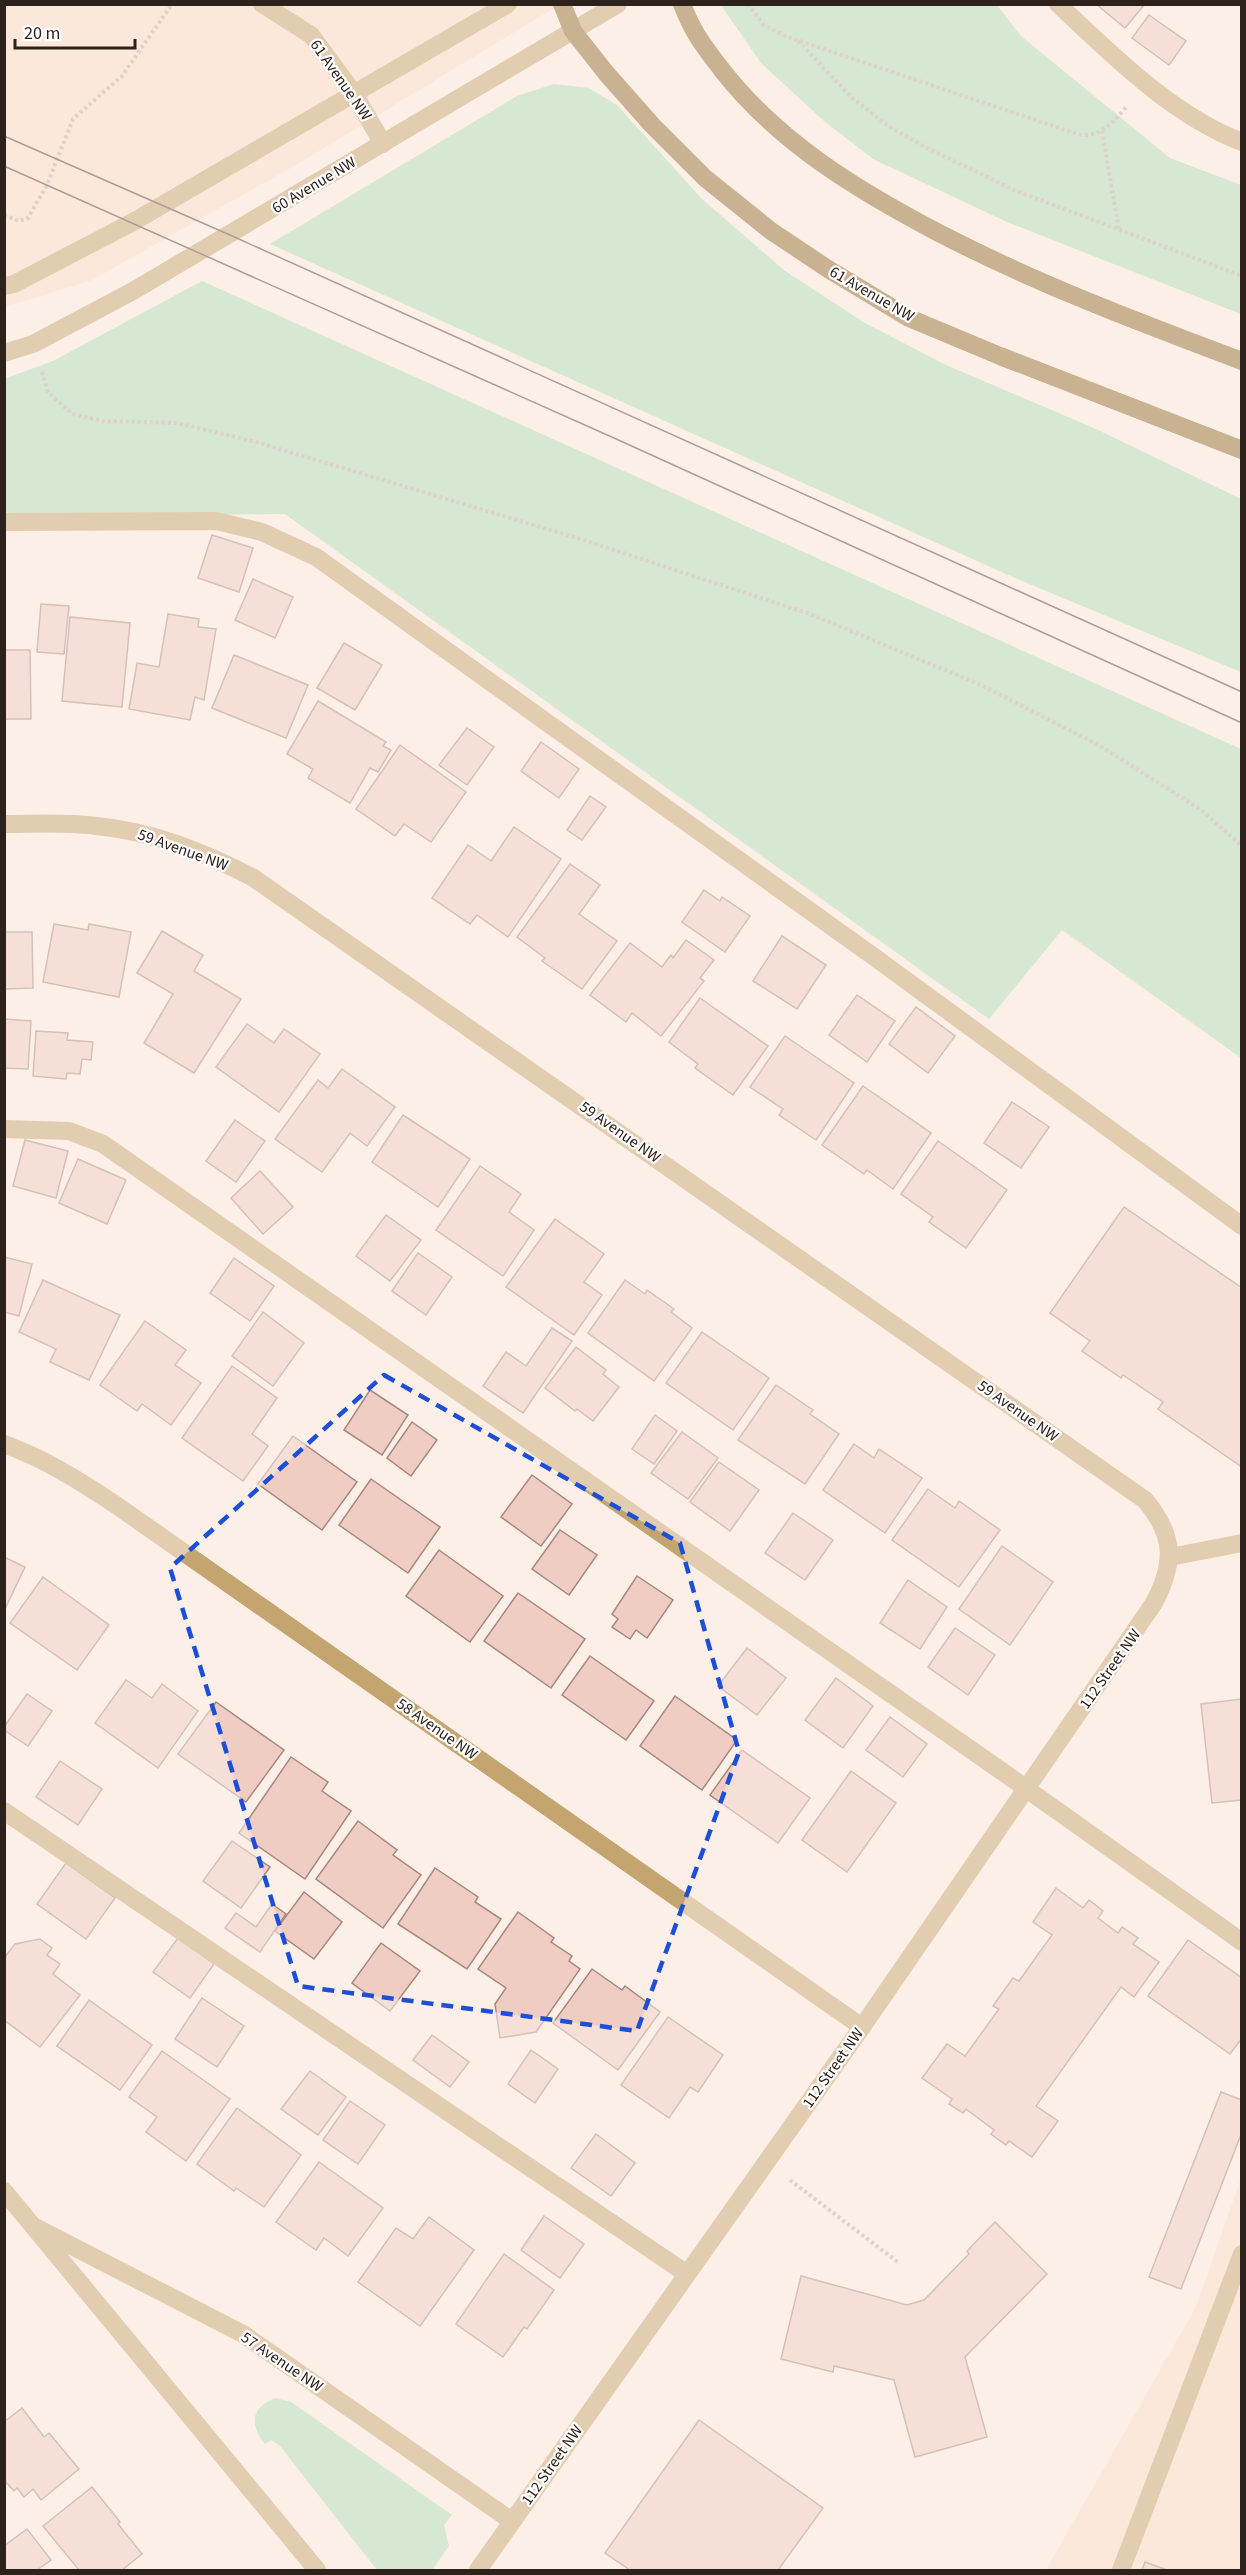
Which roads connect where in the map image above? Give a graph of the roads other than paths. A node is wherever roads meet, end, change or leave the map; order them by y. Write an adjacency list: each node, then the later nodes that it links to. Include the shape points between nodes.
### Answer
1 (262, 4): 8 (street, 61 Avenue NW, via 311,35)
2 (508, 4): 8 (street)
3 (562, 4): 7 (main road, 61 Avenue NW)
4 (618, 4): 7 (street, 60 Avenue NW)
5 (682, 4): 13 (main road, via 693,32 745,99 807,153 883,204 997,263 1101,308)
6 (1058, 4): 9 (street, via 1147,84 1219,134)
7 (573, 31): 10 (street, 60 Avenue NW); 14 (main road, 61 Avenue NW, via 637,108 705,178 771,231 828,269 909,318)
8 (355, 95): 10 (street, 61 Avenue NW); 11 (street, via 132,222 14,284)
9 (1242, 142)
10 (383, 144): 12 (street, 60 Avenue NW, via 133,291 33,344)
11 (4, 285)
12 (4, 353)
13 (1242, 361)
14 (1242, 450)
15 (4, 522): 18 (street, via 216,520 262,532 316,557)
16 (4, 824): 21 (street, 59 Avenue NW, via 96,825 137,832 213,857 262,883 1145,1500 1159,1517)
17 (4, 1129): 22 (street, via 69,1131 103,1144)
18 (1242, 1226)
19 (4, 1444): 25 (street, 58 Avenue NW, via 75,1477 116,1504)
20 (1242, 1542): 21 (street)
21 (1170, 1557): 22 (street, 112 Street NW, via 1166,1580 1154,1604)
22 (1027, 1789): 24 (street); 25 (street, 112 Street NW)
23 (4, 1811): 29 (street)
24 (1242, 1942)
25 (862, 2027): 29 (street, 112 Street NW)
26 (4, 2191): 27 (street, 57 Avenue NW)
27 (37, 2228): 30 (street, 57 Avenue NW, via 243,2334); 31 (street, 57 Avenue NW)
28 (1242, 2254): 33 (street)
29 (687, 2274): 30 (street, 112 Street NW)
30 (512, 2522): 32 (street, 112 Street NW)
31 (317, 2571)
32 (478, 2571)
33 (1121, 2571)

